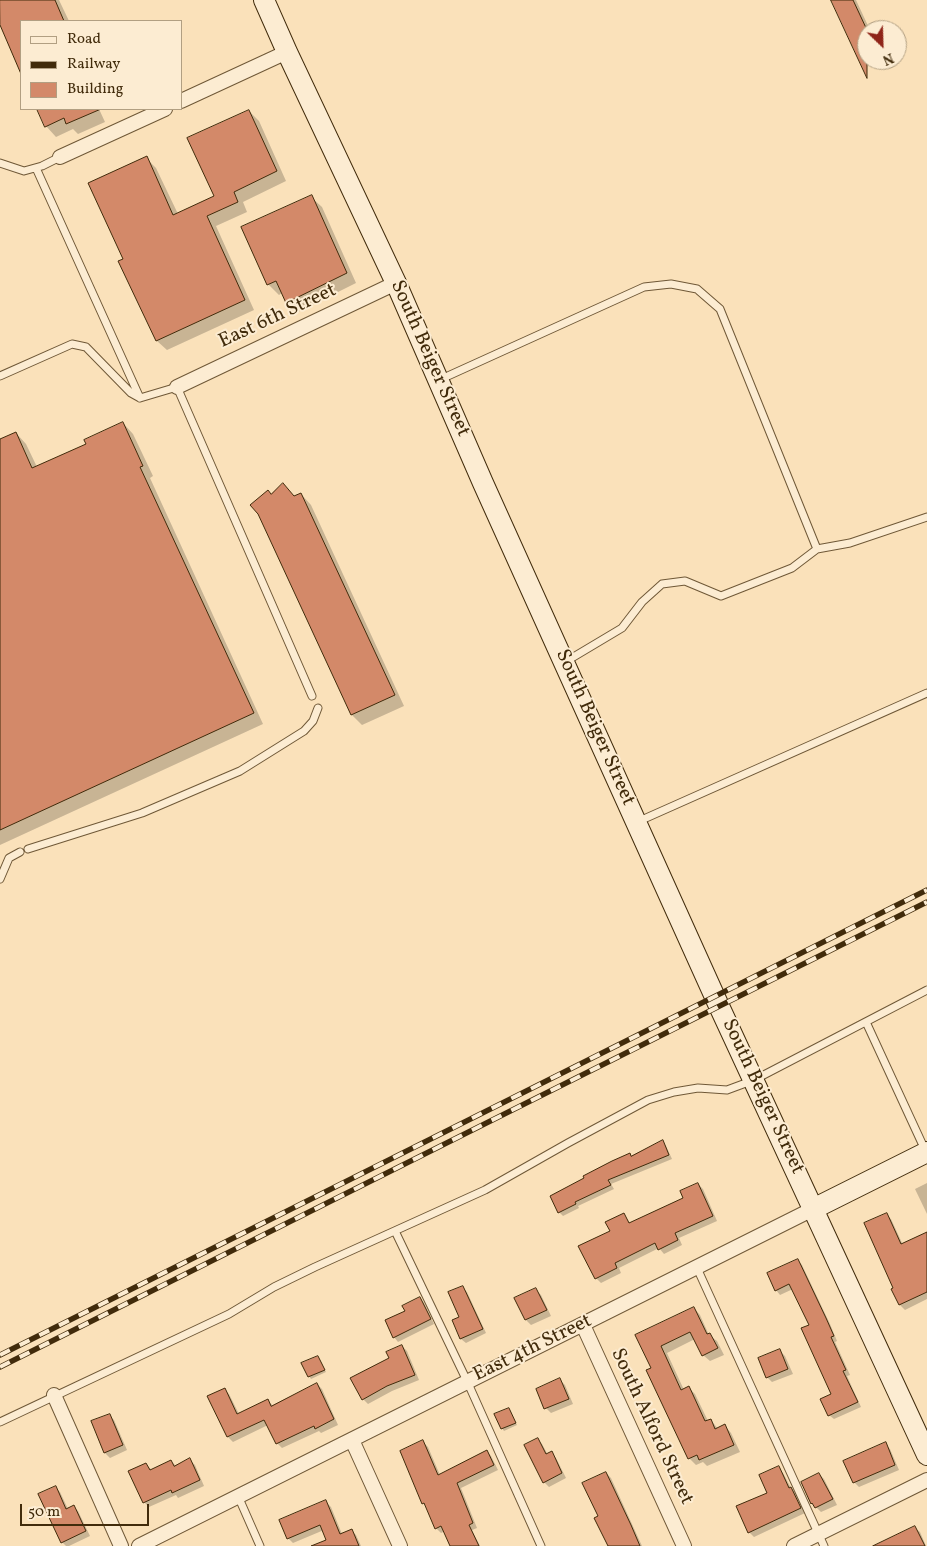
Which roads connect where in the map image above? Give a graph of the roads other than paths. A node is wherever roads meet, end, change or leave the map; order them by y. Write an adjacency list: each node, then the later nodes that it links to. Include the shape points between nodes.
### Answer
1 (264, 0): 2 (street, South Beiger Street)
2 (287, 52): 3 (street); 8 (street, South Beiger Street)
3 (182, 101)
4 (163, 110): 5 (street)
5 (60, 157): 7 (lane)
6 (0, 163): 7 (lane, via 24,171)
7 (36, 168): 12 (lane)
8 (396, 283): 10 (street, South Beiger Street); 11 (street, East 6th Street)
9 (0, 376): 12 (lane, via 72,344 86,347 131,393)
10 (438, 380): 14 (lane, via 644,287 670,284 697,289 720,309); 15 (street, South Beiger Street)
11 (177, 388): 12 (lane); 17 (lane)
12 (140, 398)
13 (927, 517): 14 (lane, via 850,543)
14 (817, 549): 15 (lane, via 792,568 721,596 686,581 662,584 642,602 622,628)
15 (564, 662): 19 (street, South Beiger Street)
16 (927, 693): 19 (lane)
17 (312, 696)
18 (318, 708): 20 (lane, via 304,731 240,770 142,813 24,850 9,858)
19 (636, 822): 23 (street, South Beiger Street)
20 (0, 880)
21 (927, 990): 22 (lane)
22 (866, 1022): 23 (lane); 24 (lane)
23 (754, 1080): 25 (street, South Beiger Street); 26 (lane, via 727,1090 698,1088 648,1100 485,1190)
24 (927, 1153): 25 (street, East 4th Street)
25 (813, 1209): 27 (street, East 4th Street); 33 (street, South Beiger Street)
26 (395, 1231): 29 (lane); 30 (lane, via 274,1287 229,1314)
27 (697, 1268): 28 (street, East 4th Street); 36 (lane)
28 (583, 1325): 29 (street, East 4th Street); 42 (street, South Alford Street)
29 (467, 1381): 32 (street, East 4th Street); 41 (lane)
30 (54, 1395): 31 (lane); 37 (street)
31 (0, 1422)
32 (352, 1440): 35 (street, East 4th Street); 40 (street)
33 (927, 1455)
34 (927, 1480): 36 (street)
35 (238, 1496): 38 (street, East 4th Street); 39 (lane)
36 (821, 1540): 43 (street)
37 (122, 1546)
38 (139, 1546)
39 (260, 1546)
40 (400, 1546)
41 (541, 1546)
42 (684, 1546)
43 (794, 1546)

